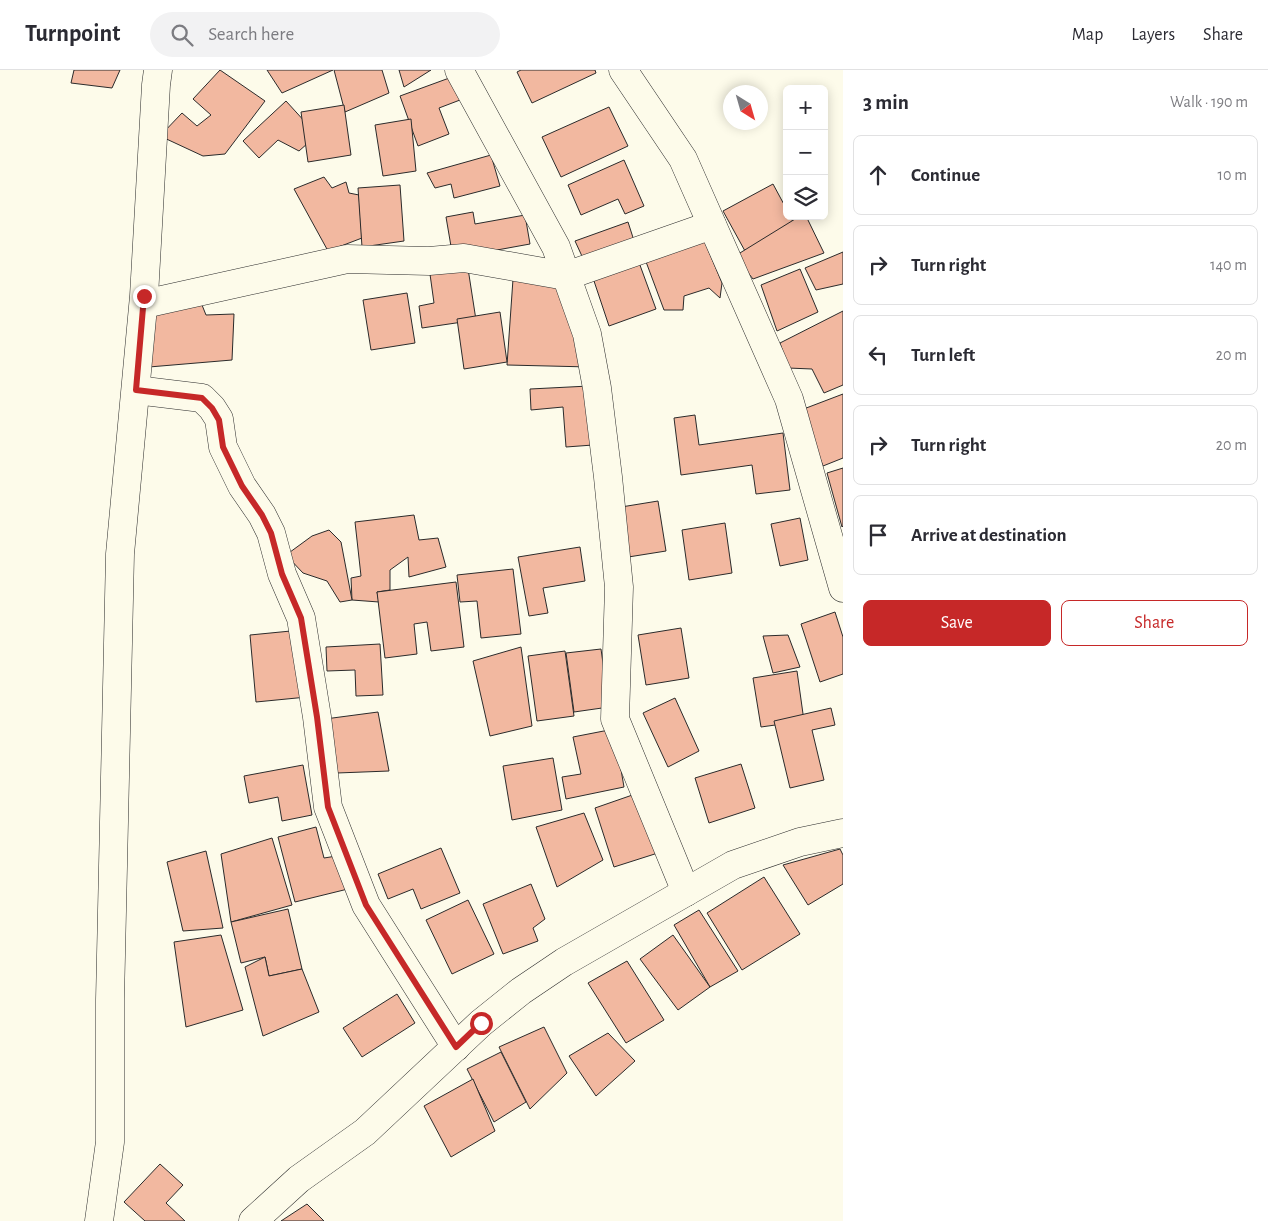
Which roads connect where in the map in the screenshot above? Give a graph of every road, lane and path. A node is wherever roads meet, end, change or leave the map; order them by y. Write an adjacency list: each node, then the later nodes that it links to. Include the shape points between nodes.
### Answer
1 (158, 70): 6 (street)
2 (459, 70): 5 (street, via 556,247)
3 (623, 70): 4 (street, via 683,159)
4 (712, 225): 5 (street); 8 (street, via 790,399)
5 (566, 276): 6 (street, via 464,258 429,261 347,259); 10 (street, via 587,334 608,477 619,586 615,719)
6 (144, 304): 7 (street)
7 (136, 390): 11 (street, via 202,398 219,420 223,447 271,533 282,574 301,618 328,807 366,905); 12 (street, via 120,554 110,1142)
8 (843, 588)
9 (843, 833): 10 (street, via 800,842 733,865)
10 (686, 892): 11 (street, via 564,962 521,991)
11 (456, 1047): 13 (street, via 364,1132 299,1179)
12 (99, 1221)
13 (253, 1221)

